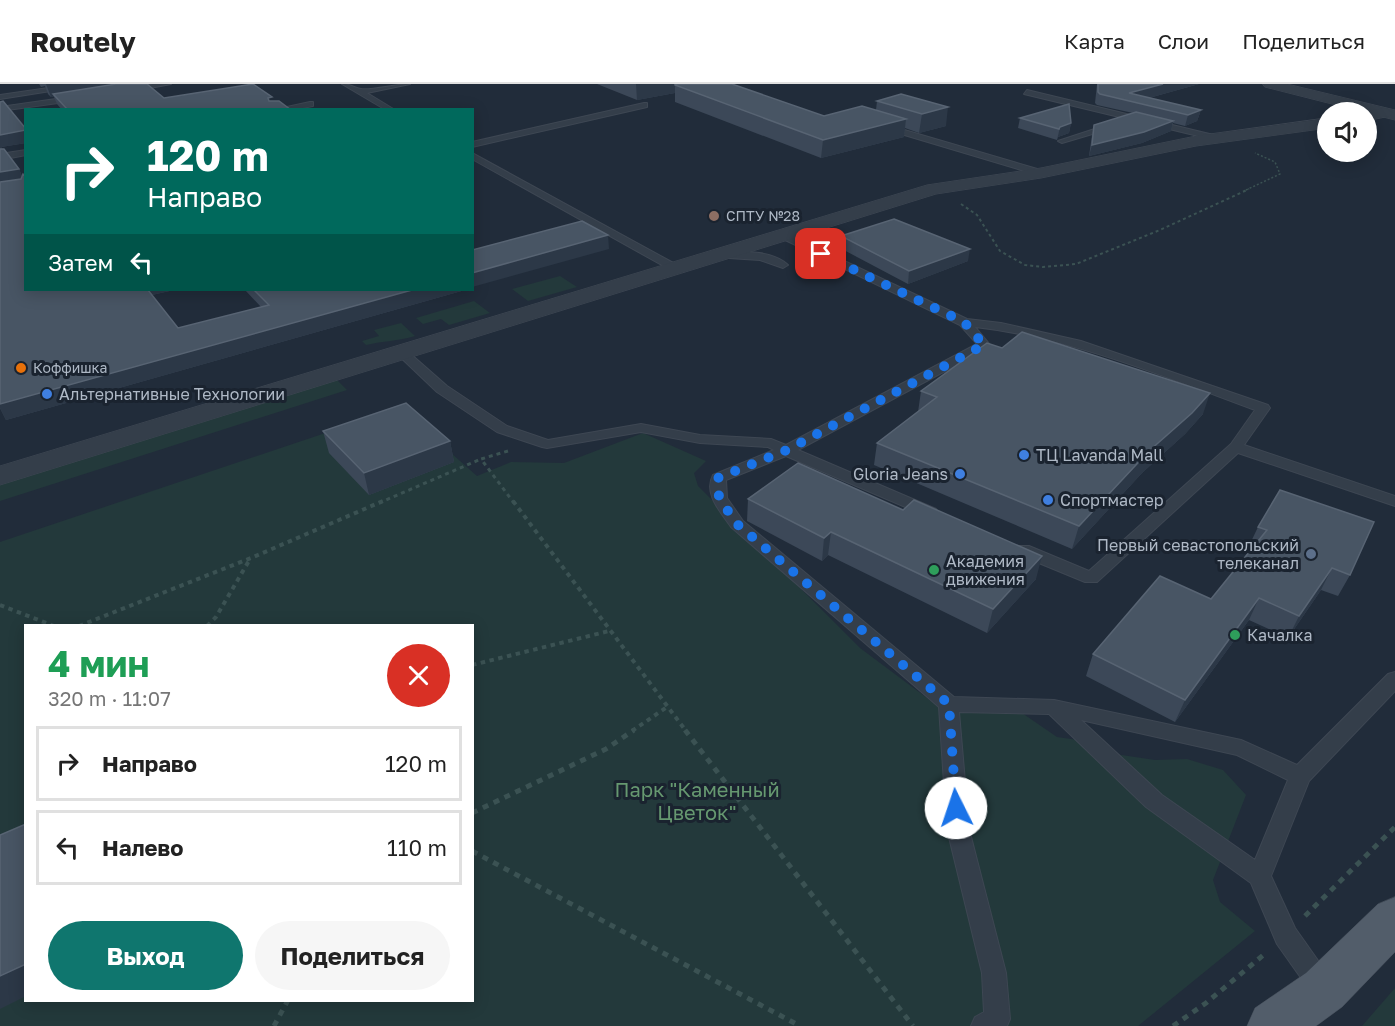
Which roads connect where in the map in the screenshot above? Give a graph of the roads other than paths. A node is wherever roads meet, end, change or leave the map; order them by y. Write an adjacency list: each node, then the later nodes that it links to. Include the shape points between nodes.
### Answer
1 (91, 84): 11 (lane)
2 (167, 84): 7 (lane)
3 (346, 84): 9 (lane)
4 (406, 84): 9 (lane)
5 (1270, 84): 13 (street)
6 (1286, 84): 14 (lane)
7 (136, 86): 8 (lane)
8 (116, 92)
9 (360, 92): 18 (lane)
10 (1027, 92): 20 (lane)
11 (0, 97)
12 (81, 97): 19 (lane)
13 (1343, 102)
14 (1344, 102)
15 (310, 104): 17 (lane)
16 (644, 105): 25 (lane)
17 (287, 108)
18 (388, 108)
19 (0, 109)
20 (1134, 118): 23 (lane); 24 (lane)
21 (871, 123): 29 (lane)
22 (1317, 125): 23 (street)
23 (1222, 138): 29 (street)
24 (1062, 141)
25 (474, 146)
26 (24, 152): 28 (lane)
27 (474, 156): 33 (lane)
28 (0, 157)
29 (1041, 173): 30 (street, via 934,189)
30 (781, 234): 31 (street); 34 (lane)
31 (713, 255): 32 (lane, via 754,255); 33 (street)
32 (783, 265)
33 (673, 267): 35 (street)
34 (964, 322): 36 (lane, via 991,323 1054,338 1263,408); 37 (lane, via 984,345)
35 (402, 353): 37 (lane, via 442,389 502,429 548,444 641,428 700,439 771,443); 38 (street)
36 (1236, 447): 39 (lane); 41 (lane, via 1091,578)
37 (787, 450): 40 (lane); 43 (lane, via 718,478 719,498 737,524)
38 (0, 476)
39 (1395, 501)
40 (942, 516)
41 (1006, 543)
42 (1395, 679): 45 (lane)
43 (949, 704): 44 (lane); 49 (lane, via 958,829 994,973 997,1019)
44 (1054, 707): 45 (lane, via 1241,748); 46 (lane, via 1154,801)
45 (1300, 776): 46 (lane)
46 (1260, 876): 48 (lane, via 1286,936)
47 (1395, 919): 48 (main road)
48 (1324, 990): 50 (main road)
49 (984, 1026)
50 (1273, 1026)

